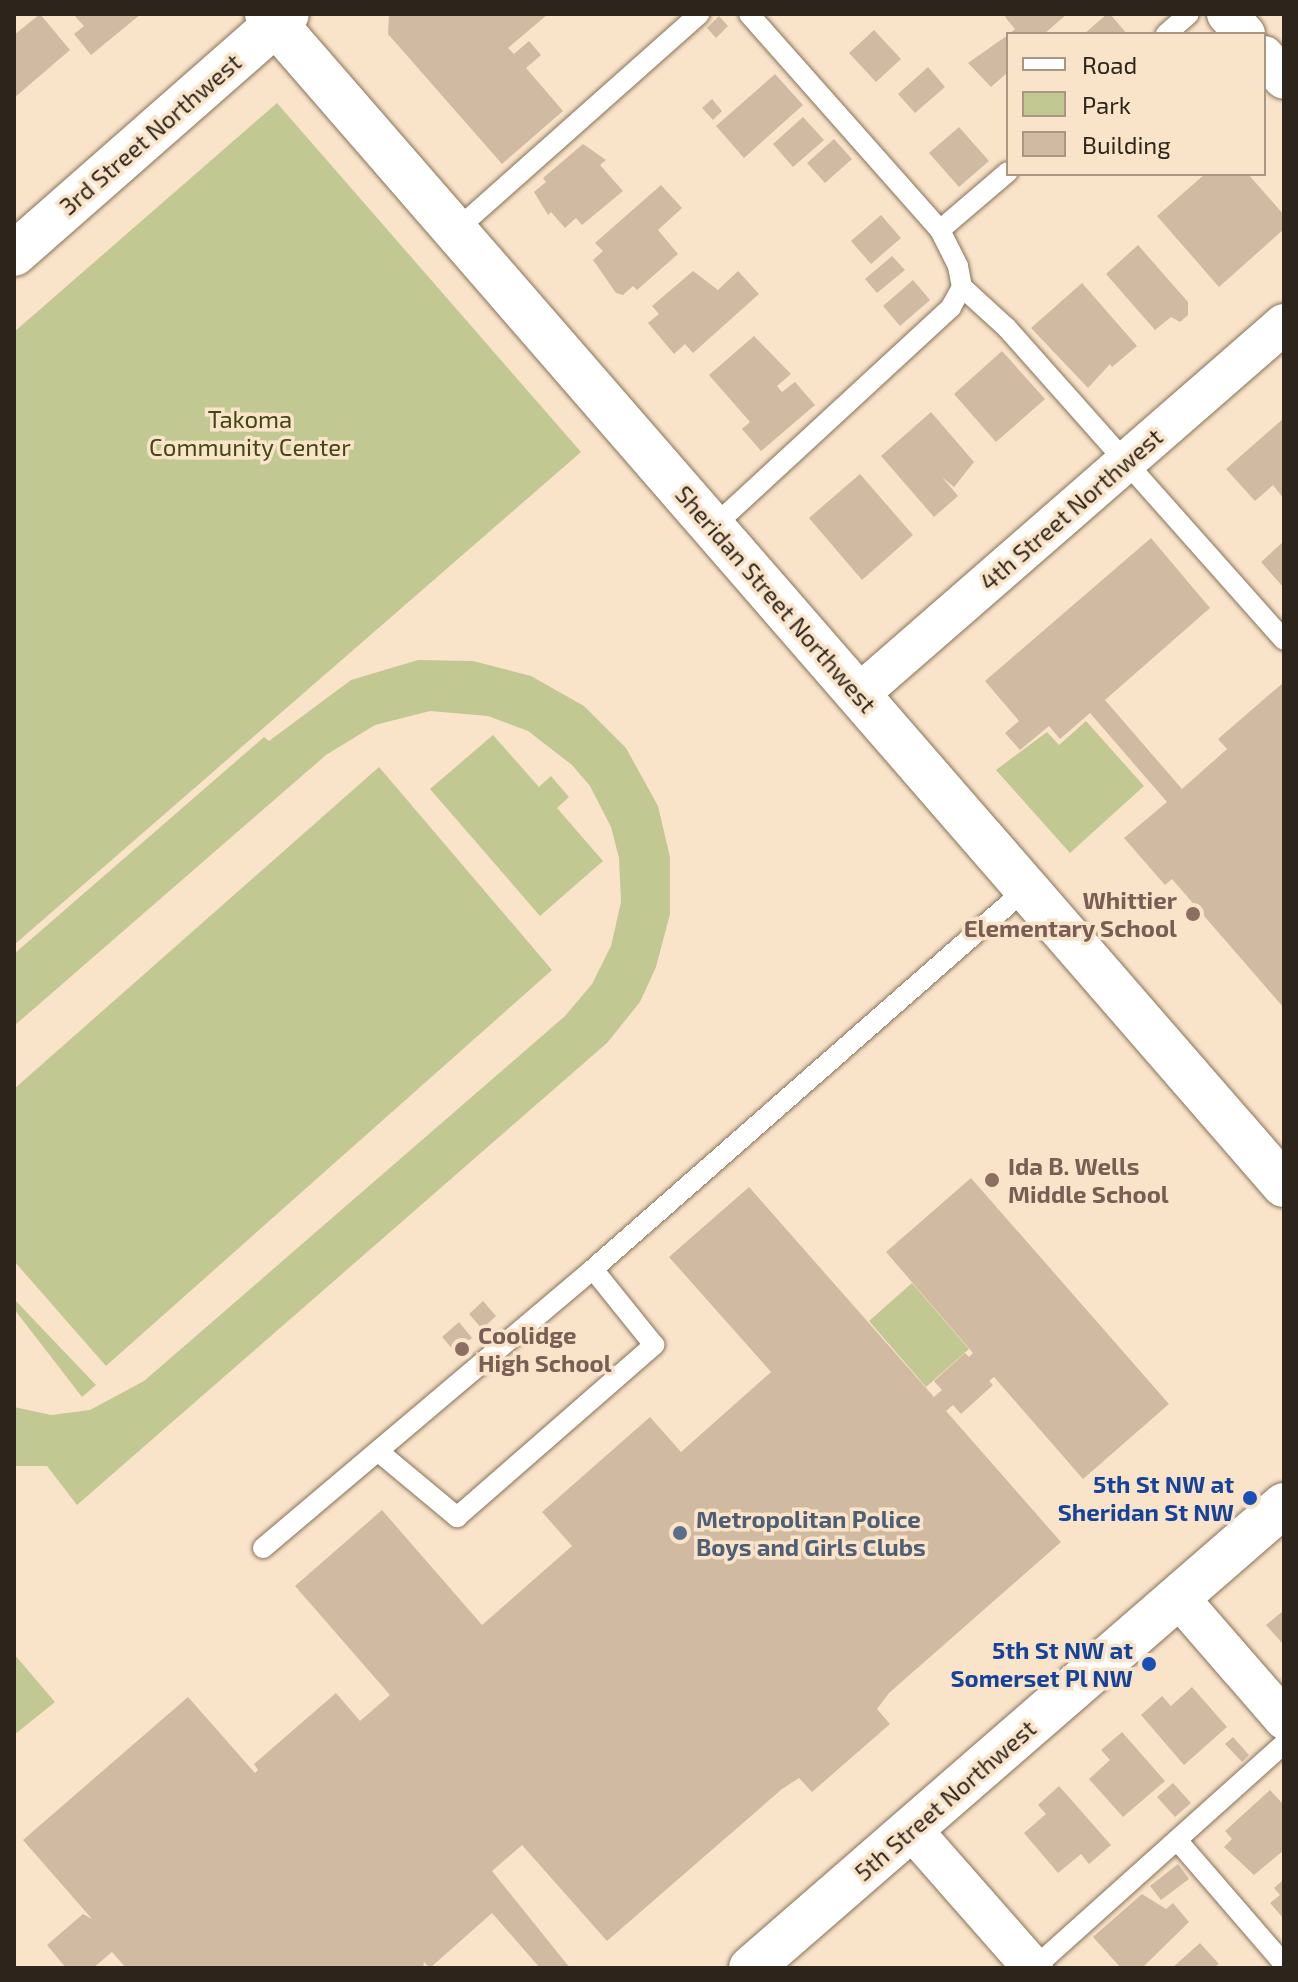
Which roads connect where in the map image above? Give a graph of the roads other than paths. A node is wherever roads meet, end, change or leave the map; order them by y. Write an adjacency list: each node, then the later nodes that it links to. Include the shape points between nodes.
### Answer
1 (699, 14): 12 (lane)
2 (749, 14): 11 (lane)
3 (1189, 14): 6 (lane)
4 (1227, 14): 7 (street)
5 (276, 16): 12 (street, Sheridan Street Northwest); 13 (street, 3rd Street Northwest)
6 (1168, 32)
7 (1243, 32)
8 (1266, 58): 9 (street)
9 (1284, 79)
10 (1006, 174): 11 (lane)
11 (940, 230): 14 (lane)
12 (455, 231): 17 (street, Sheridan Street Northwest)
13 (14, 254)
14 (962, 287): 16 (lane, via 1007,328); 17 (lane, via 951,307)
15 (1284, 324): 16 (street, 4th Street Northwest)
16 (1125, 462): 18 (lane); 19 (street, 4th Street Northwest)
17 (713, 527): 19 (street, Sheridan Street Northwest)
18 (1284, 640)
19 (858, 695): 20 (street, Sheridan Street Northwest)
20 (1027, 888): 21 (street, Sheridan Street Northwest); 22 (lane)
21 (1284, 1185)
22 (593, 1269): 23 (lane); 23 (lane, via 654,1345 457,1517)
23 (379, 1452): 25 (lane)
24 (1284, 1505): 26 (street, 5th Street Northwest)
25 (263, 1548)
26 (1178, 1597): 27 (street); 29 (street, 5th Street Northwest)
27 (1284, 1719)
28 (1284, 1744): 30 (lane)
29 (911, 1829): 32 (street, 5th Street Northwest); 33 (street)
30 (1177, 1840): 31 (lane); 33 (lane)
31 (1284, 1964)
32 (751, 1968)
33 (1034, 1968)

